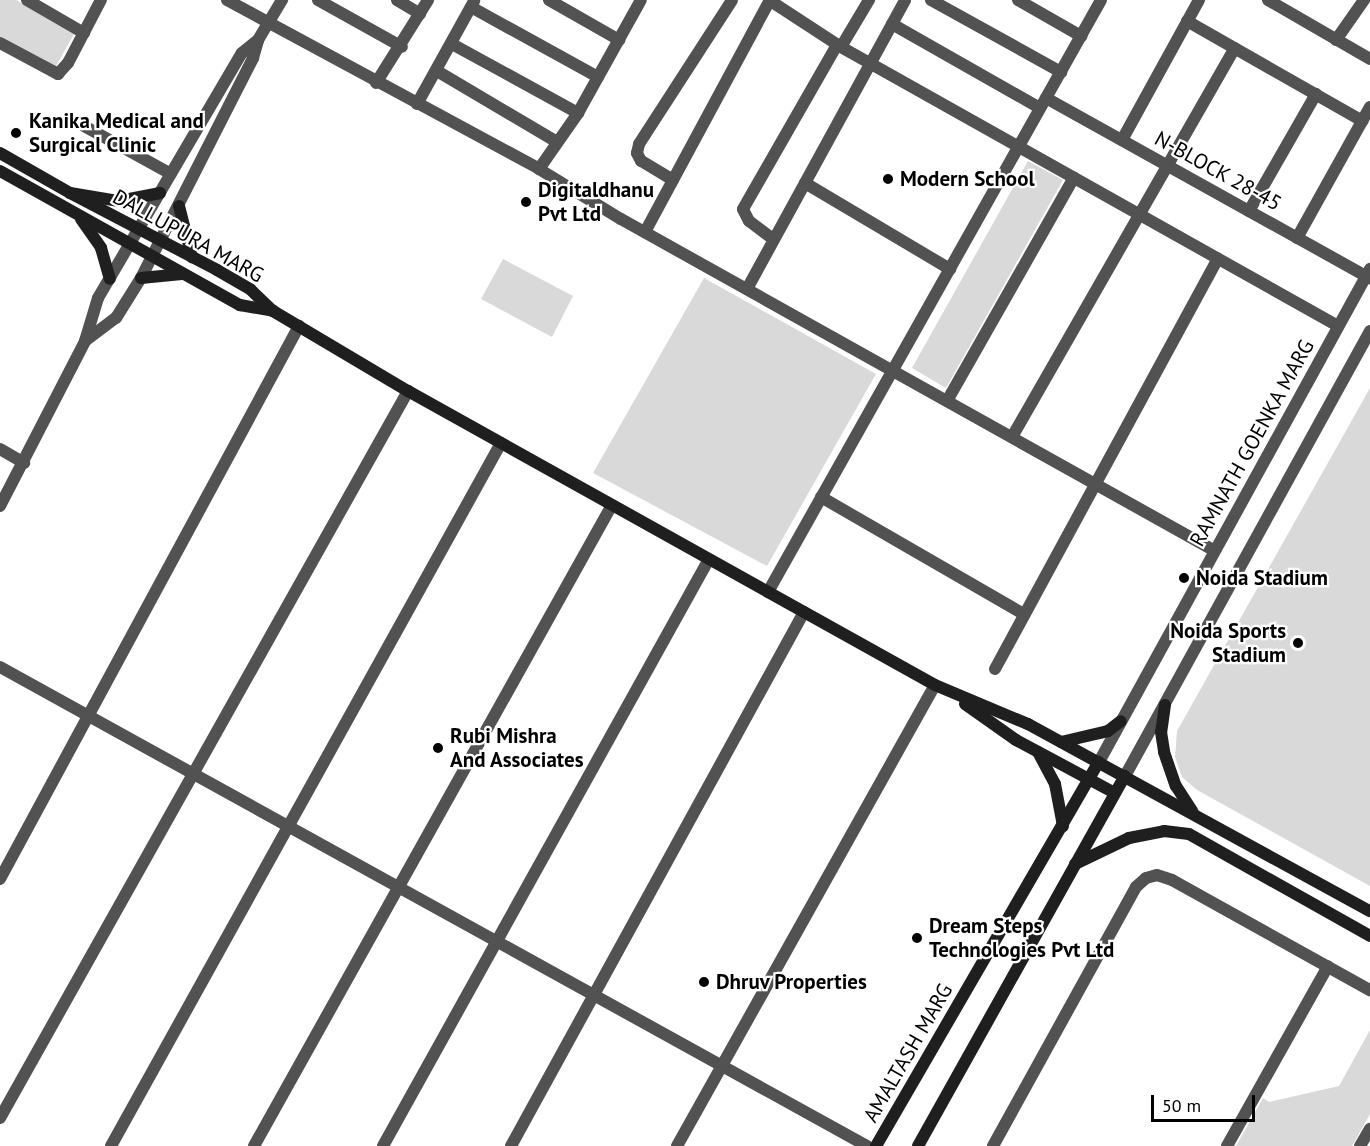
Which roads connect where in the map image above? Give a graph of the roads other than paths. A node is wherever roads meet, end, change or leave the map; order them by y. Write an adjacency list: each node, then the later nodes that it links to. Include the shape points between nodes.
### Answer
1 (27, 0): 26 (street)
2 (101, 0): 26 (street)
3 (227, 0): 24 (street)
4 (282, 0): 24 (street)
5 (318, 0): 34 (street)
6 (397, 0): 22 (street)
7 (428, 0): 22 (street)
8 (549, 0): 29 (street)
9 (641, 0): 29 (street)
10 (732, 0): 58 (street, via 639,144 637,153 641,161)
11 (769, 0): 33 (street); 58 (street)
12 (869, 0): 33 (street)
13 (905, 0): 25 (street)
14 (931, 0): 39 (street)
15 (1018, 0): 27 (street)
16 (1101, 0): 27 (street)
17 (1199, 0): 23 (street)
18 (1268, 0): 21 (street)
19 (1364, 0): 30 (street)
20 (473, 4): 32 (street); 40 (street)
21 (1289, 5): 30 (street)
22 (420, 14): 34 (street)
23 (1187, 21): 35 (street); 49 (street)
24 (267, 24): 28 (street); 41 (street)
25 (892, 24): 37 (street); 43 (street, N-BLOCK 28-45)
26 (84, 33): 31 (street, via 58,74)
27 (1081, 36): 39 (street)
28 (258, 40): 56 (street, via 242,53); 62 (street)
29 (619, 40): 40 (street)
30 (1336, 40): 36 (street)
31 (0, 43)
32 (452, 44): 38 (street); 46 (street)
33 (839, 46): 37 (street); 69 (street, via 743,209 749,221)
34 (402, 47): 41 (street)
35 (1235, 48): 42 (street); 53 (street)
36 (1370, 59)
37 (870, 63): 51 (street); 59 (street)
38 (437, 71): 44 (street); 50 (street)
39 (1061, 72): 43 (street)
40 (598, 77): 46 (street)
41 (376, 83): 44 (street)
42 (1316, 94): 47 (street); 63 (street)
43 (1043, 103): 49 (street, N-BLOCK 28-45); 51 (street)
44 (417, 104): 54 (street)
45 (1370, 107): 47 (street)
46 (578, 113): 50 (street)
47 (1362, 121): 68 (street)
48 (84, 126): 56 (street)
49 (1122, 140): 53 (street, N-BLOCK 28-45)
50 (557, 142): 54 (street)
51 (1019, 146): 57 (street); 75 (street)
52 (0, 153): 60 (main road, DALLUPURA MARG)
53 (1170, 166): 63 (street, N-BLOCK 28-45); 65 (street)
54 (539, 170): 67 (street)
55 (0, 171): 64 (main road, DALLUPURA MARG)
56 (171, 174): 61 (street)
57 (1074, 177): 65 (street); 88 (street)
58 (673, 180): 67 (street)
59 (805, 183): 69 (street); 75 (street)
60 (70, 193): 61 (main road, via 119,201); 66 (main road, DALLUPURA MARG)
61 (159, 193): 66 (street)
62 (179, 206): 70 (street); 73 (main road)
63 (1249, 211): 68 (street, N-BLOCK 28-45)
64 (78, 215): 71 (main road, DALLUPURA MARG); 79 (main road, via 101,248)
65 (1142, 216): 74 (street); 89 (street)
66 (140, 230): 70 (main road, DALLUPURA MARG); 71 (street)
67 (645, 232): 80 (street)
68 (1297, 238): 77 (street, N-BLOCK 28-45)
69 (773, 239): 80 (street)
70 (162, 240): 72 (street); 73 (main road, DALLUPURA MARG)
71 (132, 244): 72 (main road, DALLUPURA MARG); 79 (street)
72 (153, 256): 76 (main road, DALLUPURA MARG); 78 (street)
73 (192, 257): 81 (main road, DALLUPURA MARG, via 251,290)
74 (1218, 259): 83 (street); 93 (street)
75 (950, 269): 86 (street)
76 (183, 274): 78 (main road); 81 (main road, DALLUPURA MARG, via 240,305)
77 (1369, 274): 83 (street, RAMNATH GOENKA MARG)
78 (141, 278): 85 (street, via 116,318)
79 (110, 279): 85 (street, via 93,308)
80 (747, 289): 86 (street)
81 (273, 311): 82 (main road)
82 (299, 326): 87 (main road); 106 (street)
83 (1338, 326): 97 (street, RAMNATH GOENKA MARG)
84 (1370, 331): 105 (street)
85 (85, 341): 92 (street)
86 (893, 370): 88 (street); 94 (street)
87 (408, 391): 90 (main road); 111 (street)
88 (947, 400): 89 (street)
89 (1012, 437): 93 (street)
90 (501, 443): 95 (main road); 116 (street)
91 (0, 449): 92 (street)
92 (24, 463): 96 (street)
93 (1095, 483): 97 (street); 101 (street)
94 (821, 497): 99 (street); 101 (street)
95 (612, 505): 98 (main road); 120 (street)
96 (0, 506)
97 (1215, 551): 107 (street, RAMNATH GOENKA MARG)
98 (709, 559): 99 (main road); 123 (street)
99 (768, 592): 100 (main road)
100 (804, 612): 104 (main road); 126 (street)
101 (1024, 614): 103 (street)
102 (0, 667): 106 (street)
103 (995, 669)
104 (939, 687): 108 (main road); 109 (main road); 127 (street)
105 (1164, 705): 112 (street); 115 (main road, via 1164,752 1176,786)
106 (89, 716): 111 (street); 119 (street)
107 (1121, 721): 108 (main road, via 1108,730); 110 (street, RAMNATH GOENKA MARG)
108 (1061, 742): 110 (main road)
109 (1037, 751): 113 (main road); 117 (main road, via 1055,784)
110 (1099, 762): 112 (main road); 113 (main road, AMALTASH MARG)
111 (193, 774): 116 (street); 128 (street)
112 (1125, 776): 114 (main road); 115 (main road)
113 (1090, 778): 114 (main road); 117 (main road, AMALTASH MARG)
114 (1115, 793): 118 (main road)
115 (1193, 814): 121 (main road)
116 (289, 826): 120 (street); 130 (street)
117 (1063, 826): 136 (main road, AMALTASH MARG)
118 (1075, 864): 122 (main road, via 1128,838 1164,831 1189,834); 137 (main road)
119 (0, 879)
120 (398, 887): 123 (street); 131 (street)
121 (1370, 911)
122 (1370, 936)
123 (496, 942): 126 (street); 132 (street)
124 (1328, 966): 125 (street); 138 (street, via 1172,880 1156,875 1146,878 1136,887); 139 (street)
125 (1370, 990)
126 (594, 996): 127 (street); 133 (street)
127 (722, 1066): 134 (street); 135 (street)
128 (0, 1118)
129 (1370, 1129): 140 (street)
130 (111, 1146)
131 (254, 1146)
132 (383, 1146)
133 (511, 1146)
134 (677, 1146)
135 (867, 1146)
136 (876, 1146)
137 (918, 1146)
138 (993, 1146)
139 (1227, 1146)
140 (1360, 1146)

